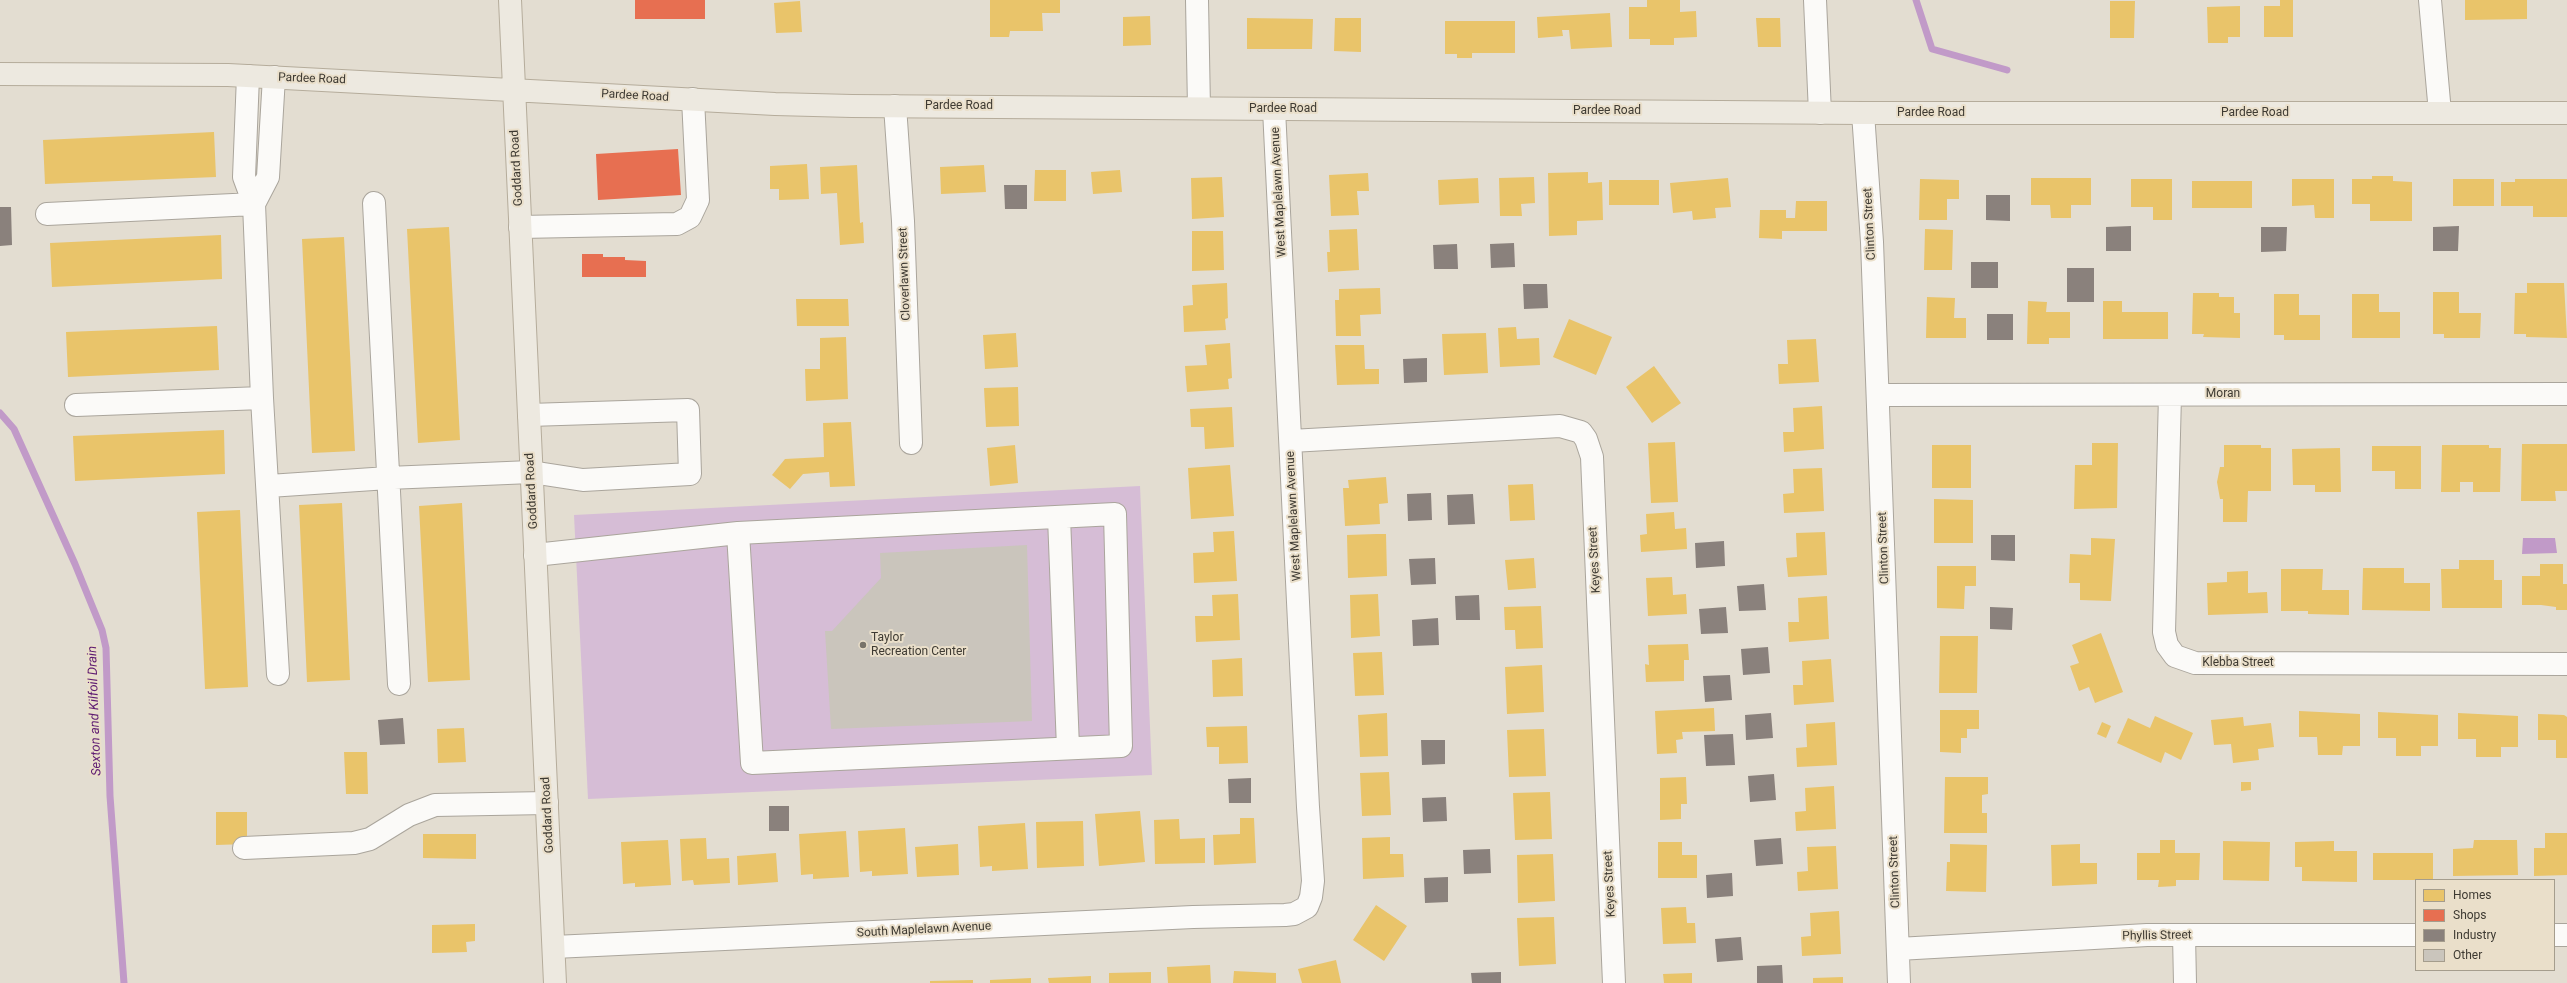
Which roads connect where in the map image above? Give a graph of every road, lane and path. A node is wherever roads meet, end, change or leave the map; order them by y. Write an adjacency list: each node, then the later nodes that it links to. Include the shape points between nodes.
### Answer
1 (510, 0): 8 (main road, Goddard Road)
2 (1197, 0): 11 (street)
3 (1815, 0): 13 (street)
4 (2430, 0): 15 (street)
5 (0, 74): 6 (main road, Pardee Road)
6 (248, 76): 7 (main road, Pardee Road); 18 (street, via 244,176)
7 (274, 77): 8 (main road, Pardee Road); 18 (street, via 268,178)
8 (514, 90): 9 (main road, Pardee Road); 20 (main road, Goddard Road)
9 (693, 98): 10 (main road, Pardee Road, via 775,104); 20 (street, via 698,200 690,217 677,224)
10 (895, 106): 11 (main road, Pardee Road); 28 (street, Cloverlawn Street, via 903,221)
11 (1199, 108): 12 (main road, Pardee Road)
12 (1274, 109): 13 (main road, Pardee Road); 27 (street, West Maplelawn Avenue)
13 (1820, 113): 14 (main road, Pardee Road)
14 (1863, 113): 15 (main road, Pardee Road); 23 (street, Clinton Street, via 1872,242)
15 (2440, 113): 16 (main road, Pardee Road)
16 (2567, 113)
17 (374, 203): 30 (street)
18 (254, 204): 19 (street); 24 (street)
19 (47, 214)
20 (520, 227): 26 (main road, Goddard Road)
21 (2170, 394): 22 (street, Moran); 23 (street, Moran); 35 (street, Klebba Street, via 2164,632 2167,645 2175,656 2195,663)
22 (2567, 394)
23 (1878, 395): 47 (street, Clinton Street)
24 (262, 398): 25 (street); 31 (street)
25 (76, 405)
26 (529, 415): 29 (main road, Goddard Road); 29 (street, via 688,410 690,474 583,480)
27 (1291, 441): 41 (street, West Maplelawn Avenue, via 1313,881 1307,907); 49 (street, Keyes Street, via 1560,426 1581,432 1586,439 1592,457)
28 (912, 442)
29 (532, 472): 30 (street); 34 (main road, Goddard Road)
30 (388, 478): 31 (street); 37 (street)
31 (269, 486): 36 (street)
32 (1059, 517): 33 (street); 38 (street); 38 (street, via 1115,514 1121,746)
33 (738, 533): 34 (street); 38 (street, via 752,763)
34 (536, 555): 39 (main road, Goddard Road)
35 (2567, 664)
36 (278, 674)
37 (398, 684)
38 (1068, 748)
39 (547, 803): 40 (street, via 435,805 409,815 370,839 354,843); 46 (main road, Goddard Road)
40 (244, 848)
41 (1294, 914): 46 (street, South Maplelawn Avenue)
42 (2184, 935): 43 (street, Phyllis Street); 47 (street, Phyllis Street); 51 (street)
43 (2415, 935)
44 (2555, 935): 45 (street)
45 (2567, 935)
46 (554, 947): 48 (main road, Goddard Road)
47 (1898, 949): 50 (street, Clinton Street)
48 (555, 983)
49 (1614, 983)
50 (1899, 983)
51 (2185, 983)

